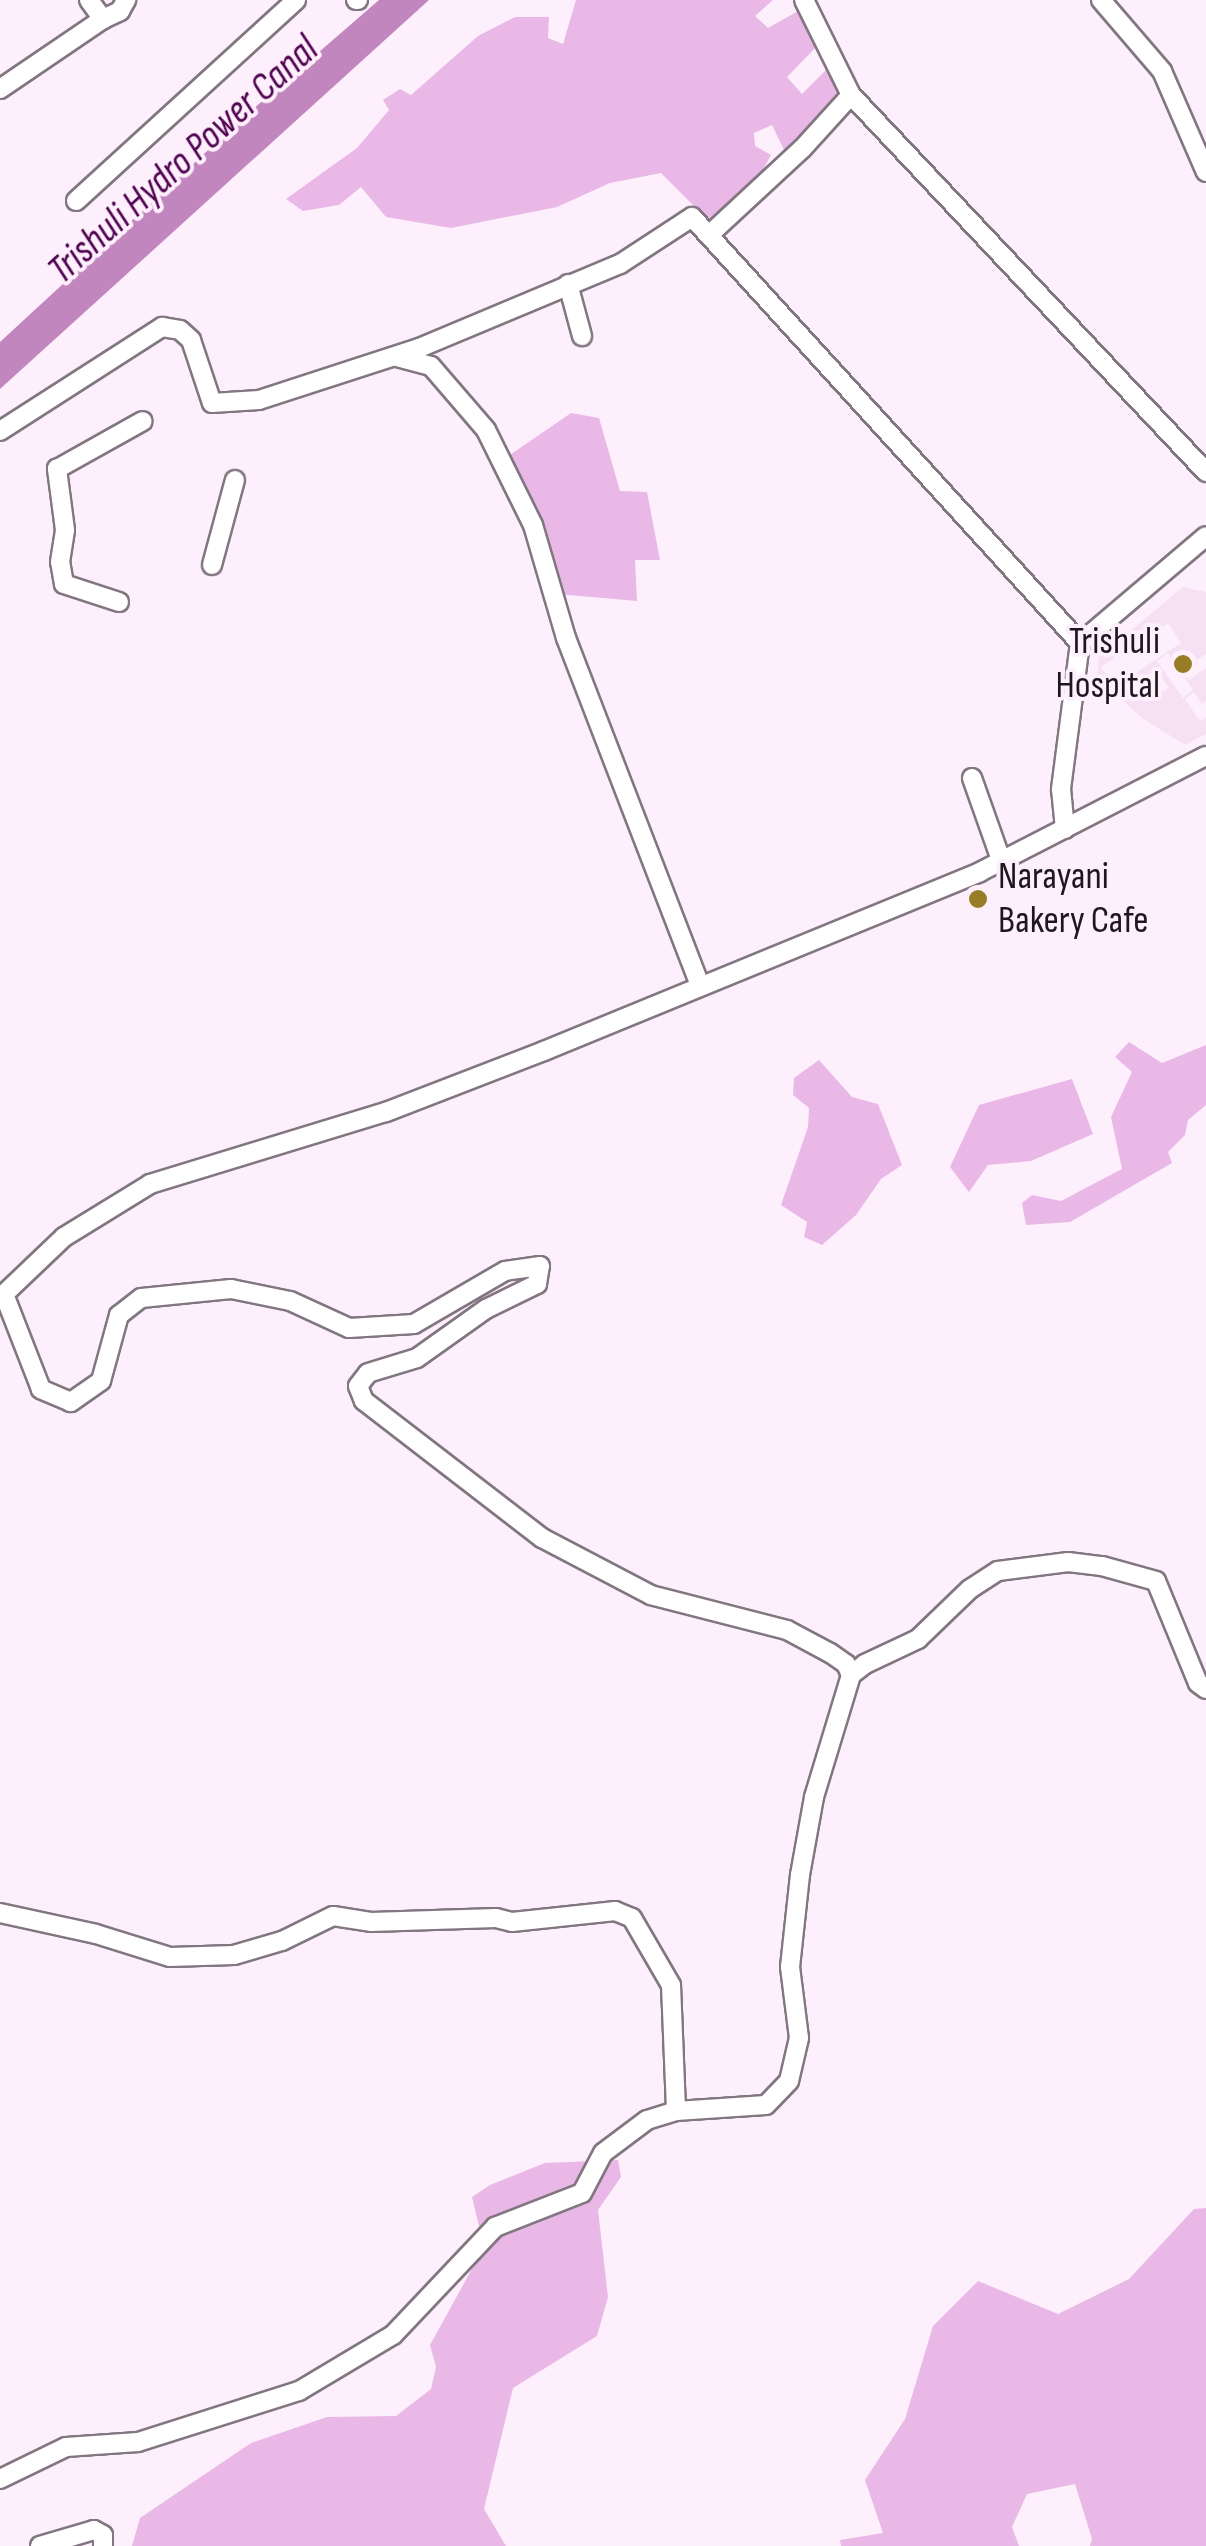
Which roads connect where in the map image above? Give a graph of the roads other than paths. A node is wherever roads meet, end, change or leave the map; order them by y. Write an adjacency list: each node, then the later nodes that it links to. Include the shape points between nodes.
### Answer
1 (89, 0): 6 (street)
2 (126, 0): 6 (street)
3 (296, 0): 10 (street)
4 (804, 0): 8 (street)
5 (1101, 0): 9 (street, via 1162,71)
6 (104, 19): 7 (street)
7 (0, 89)
8 (850, 95): 11 (street); 17 (street)
9 (1206, 172)
10 (76, 201)
11 (709, 235): 12 (street, via 692,217 620,264); 22 (street)
12 (568, 284): 13 (street); 14 (street)
13 (582, 336)
14 (392, 356): 16 (street, via 259,400 212,403 190,340 162,327); 27 (street, via 431,366 486,430 533,526 566,638)
15 (144, 421): 21 (street, via 57,469 64,584)
16 (0, 431)
17 (1206, 472)
18 (234, 480): 20 (street)
19 (1206, 536): 22 (street)
20 (212, 564)
21 (119, 602)
22 (1080, 643): 25 (street, via 1062,788)
23 (1206, 756): 25 (street)
24 (972, 778): 26 (street)
25 (1065, 829): 26 (street)
26 (1001, 860): 27 (street)
27 (700, 986): 28 (street, via 386,1112 150,1184 64,1237)
28 (2, 1296): 29 (street, via 42,1389 71,1402 101,1382 119,1315 141,1298 231,1289 290,1301 349,1328 414,1324 505,1271 540,1266 537,1284 486,1309 417,1358 368,1373 358,1386 364,1401 542,1538 651,1595 788,1630 846,1664)
29 (851, 1676): 30 (street, via 918,1640 998,1571 1068,1562 1156,1581); 32 (street, via 833,1722 800,1876 790,1967 799,2038 788,2081 766,2105)
30 (1206, 1689)
31 (0, 1913): 32 (street, via 170,1957 234,1955 333,1916 512,1922 615,1910 632,1918 671,1984)
32 (676, 2111): 33 (street, via 647,2120 603,2153 582,2193 495,2227 393,2335 299,2391 138,2442 66,2448)
33 (0, 2479)
34 (40, 2546): 35 (street, via 94,2530 103,2535)
35 (103, 2546)

